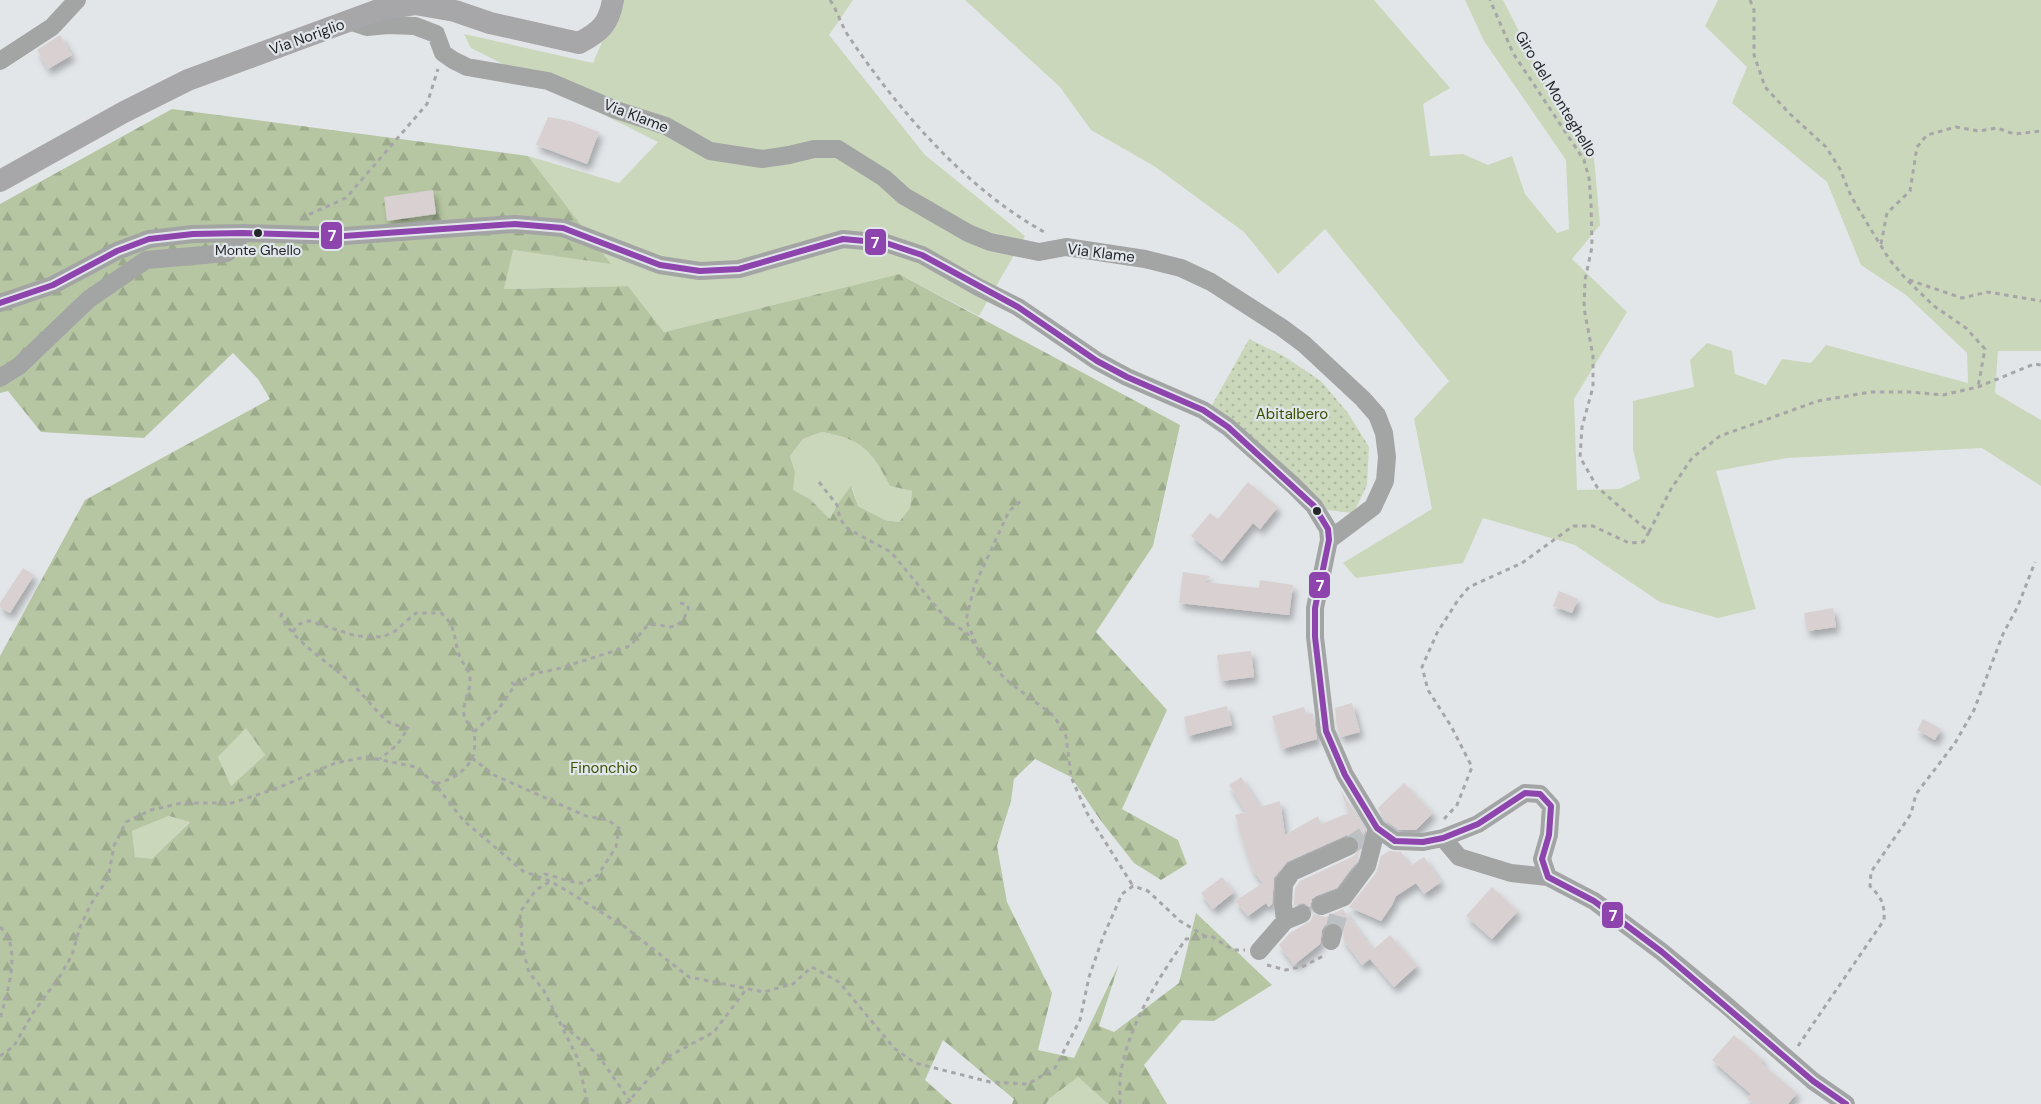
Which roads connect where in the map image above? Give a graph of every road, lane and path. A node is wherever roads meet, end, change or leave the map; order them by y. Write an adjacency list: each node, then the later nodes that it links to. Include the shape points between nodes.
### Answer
1 (77, 0): 9 (street, via 52,27)
2 (613, 0): 6 (main road, Via Noriglio, via 611,13 599,32 579,43 455,11 415,4)
3 (830, 0): 15 (path, via 846,33 868,64 940,150 1014,215)
4 (1490, 0): 24 (path, Giro del Monteghello, via 1513,53 1584,160 1589,178 1592,247 1584,308 1593,356 1593,387 1582,427 1580,458 1597,487)
5 (1750, 0): 14 (path, via 1754,10 1754,55 1765,87 1826,147)
6 (381, 4): 7 (main road, Via Noriglio)
7 (349, 21): 8 (street, Via Klame, via 367,27 415,26 436,34); 11 (main road, Via Noriglio, via 188,80)
8 (443, 53): 12 (path, via 427,104 346,198); 15 (street, Via Klame, via 467,67 548,81 666,126 710,151 762,159 814,149 838,149 884,178 904,196 968,233 1039,252)
9 (0, 61)
10 (2041, 130): 14 (path, via 2014,134 1997,128 1979,131 1956,127 1927,135 1917,147 1910,191 1887,213)
11 (0, 181)
12 (298, 219)
13 (243, 233): 18 (street, via 149,239 52,285); 20 (street, via 227,253 146,260 88,299 19,366); 25 (street, via 344,236 515,224 563,228 660,265 700,271 739,268 843,239 886,243 922,255 1018,307 1127,377 1203,410 1228,427 1307,499 1328,529)
14 (1881, 246): 16 (path)
15 (1077, 249): 25 (street, Via Klame, via 1145,259 1181,268 1212,282 1304,344 1377,415 1387,457 1385,481 1373,507)
16 (1906, 279): 17 (path, via 1962,298 1988,292); 21 (path, via 1934,306 1966,328 1985,349)
17 (2041, 301)
18 (0, 303)
19 (2041, 365): 21 (path, via 2034,364)
20 (0, 378)
21 (1978, 387): 24 (path, via 1943,395 1871,392 1818,401 1720,436 1692,458)
22 (819, 482): 30 (path, via 837,505 840,519 848,529 891,552 947,620 967,633)
23 (1020, 501): 30 (path, via 1009,511 974,587 966,620)
24 (1649, 532): 37 (path, via 1643,543 1629,543 1593,526 1573,526 1522,563 1470,587 1458,600 1422,667 1428,690 1472,767 1457,805)
25 (1329, 540): 38 (street, via 1314,608 1326,731)
26 (2035, 562): 56 (path, via 1974,710 1955,743 1916,794 1911,814 1871,872 1870,886 1885,906 1884,920)
27 (677, 602): 32 (path, via 688,605 688,610 676,626 646,627 630,646 533,674)
28 (282, 613): 29 (path)
29 (293, 632): 33 (path, via 309,621 356,636 383,637 417,613 441,613 454,630 461,659 471,677 464,714); 35 (path, via 373,703 388,722 408,728 397,745)
30 (979, 650): 44 (path, via 1009,682 1054,716 1066,736 1071,777 1086,813)
31 (508, 680): 32 (path)
32 (515, 685): 33 (path, via 498,710)
33 (474, 732): 34 (path)
34 (472, 758): 36 (path, via 458,775); 41 (path, via 494,775 586,816 608,820 619,828 616,847 598,875 577,884 545,874)
35 (380, 759): 36 (path, via 416,767); 55 (path, via 367,756 335,763 232,803 182,803 151,810 126,822 114,846 108,878 80,927 72,955 14,1046)
36 (435, 784): 41 (path, via 463,820 524,871)
37 (1444, 820)
38 (1373, 830): 39 (street, via 1395,841); 45 (street, via 1367,866 1339,906)
39 (1443, 838): 42 (street, via 1459,857 1511,873); 42 (street, via 1478,824 1525,793 1540,794 1551,806 1542,859)
40 (1349, 846): 51 (street, via 1292,872 1284,884 1283,904 1294,917)
41 (542, 878): 43 (path)
42 (1548, 878): 56 (street, via 1594,901 1662,952)
43 (550, 881): 52 (path, via 625,927 689,977); 54 (path, via 536,890 520,912 522,945 529,973 543,989)
44 (1133, 886): 47 (path, via 1148,891 1180,921); 52 (path, via 1122,894 1103,938 1080,1020 1055,1068 1028,1084 990,1082 915,1063 894,1048 839,982 812,967 793,984 764,992)
45 (1321, 906)
46 (0, 927): 53 (path, via 9,936 12,959)
47 (1205, 936): 49 (path); 61 (path, via 1186,939 1148,999 1121,1072)
48 (1332, 937): 51 (path, via 1324,955 1304,966 1286,970)
49 (1233, 950): 50 (path); 51 (path)
50 (1241, 954)
51 (1262, 958)
52 (747, 988): 57 (path, via 714,1032 669,1056)
53 (0, 1019)
54 (560, 1022): 57 (path, via 598,1055); 58 (path, via 577,1058)
55 (0, 1056)
56 (1790, 1062): 62 (street)
57 (630, 1100): 59 (path); 60 (path)
58 (588, 1104)
59 (626, 1104)
60 (632, 1104)
61 (1120, 1104)
62 (1846, 1104)

